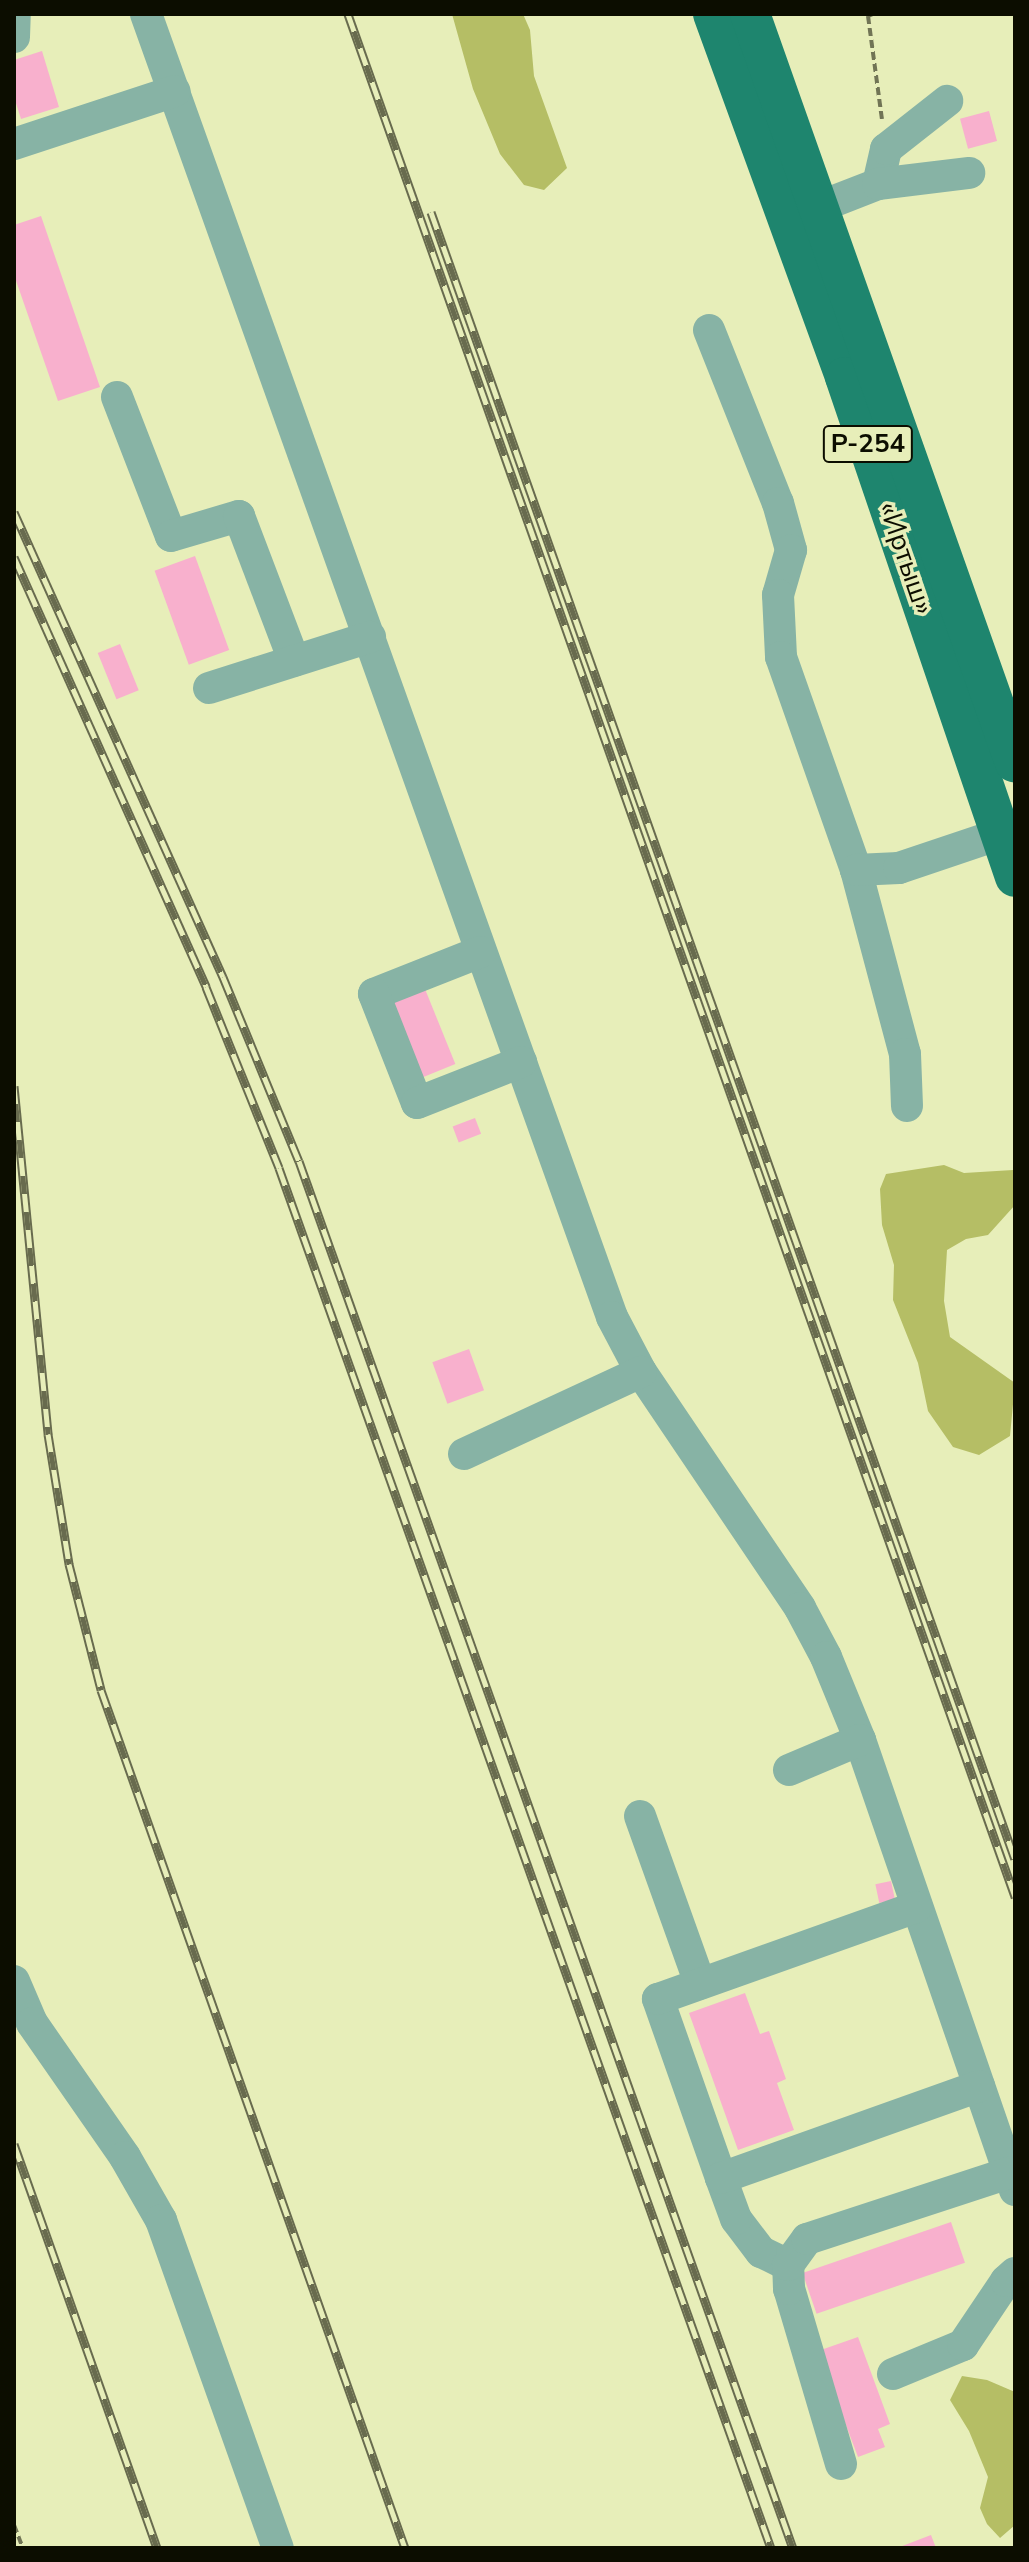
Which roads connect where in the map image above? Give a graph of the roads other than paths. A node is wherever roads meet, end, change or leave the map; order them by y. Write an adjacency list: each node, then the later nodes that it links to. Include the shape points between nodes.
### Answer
1 (15, 14): 5 (street)
2 (146, 14): 6 (street)
3 (713, 14): 18 (main road, «Иртыш» / Р-254, via 845,377)
4 (750, 14): 11 (main road, «Иртыш» / Р-254)
5 (14, 37)
6 (175, 91): 8 (street); 14 (street)
7 (947, 101): 10 (street, via 886,149)
8 (14, 144)
9 (969, 173): 10 (street)
10 (878, 184): 11 (street)
11 (819, 207): 17 (main road, «Иртыш» / Р-254)
12 (709, 330): 19 (street, via 778,503 791,550 778,595 781,657)
13 (117, 397): 15 (street, via 171,536 239,516)
14 (370, 637): 15 (street); 21 (street)
15 (294, 661): 16 (street)
16 (209, 688)
17 (1015, 763)
18 (1000, 834): 19 (street, via 899,868); 20 (main road, «Иртыш» / Р-254)
19 (856, 870): 23 (street, via 905,1054)
20 (1015, 877)
21 (480, 952): 22 (street); 22 (street, via 374,994 417,1103)
22 (521, 1062): 24 (street, via 608,1305)
23 (907, 1106)
24 (641, 1372): 25 (street); 26 (street, via 800,1608)
25 (464, 1454)
26 (860, 1740): 27 (street); 29 (street)
27 (789, 1770)
28 (640, 1816): 31 (street)
29 (916, 1907): 31 (street); 32 (street)
30 (14, 1981): 39 (street, via 32,2023 125,2157 161,2220)
31 (700, 1984): 33 (street, via 658,1999)
32 (979, 2086): 33 (street); 34 (street)
33 (721, 2178): 35 (street, via 744,2230 761,2252)
34 (1012, 2182): 35 (street, via 807,2239)
35 (788, 2265): 38 (street, via 789,2289)
36 (1015, 2273): 37 (street, via 963,2345)
37 (893, 2374)
38 (841, 2464)
39 (278, 2548)

